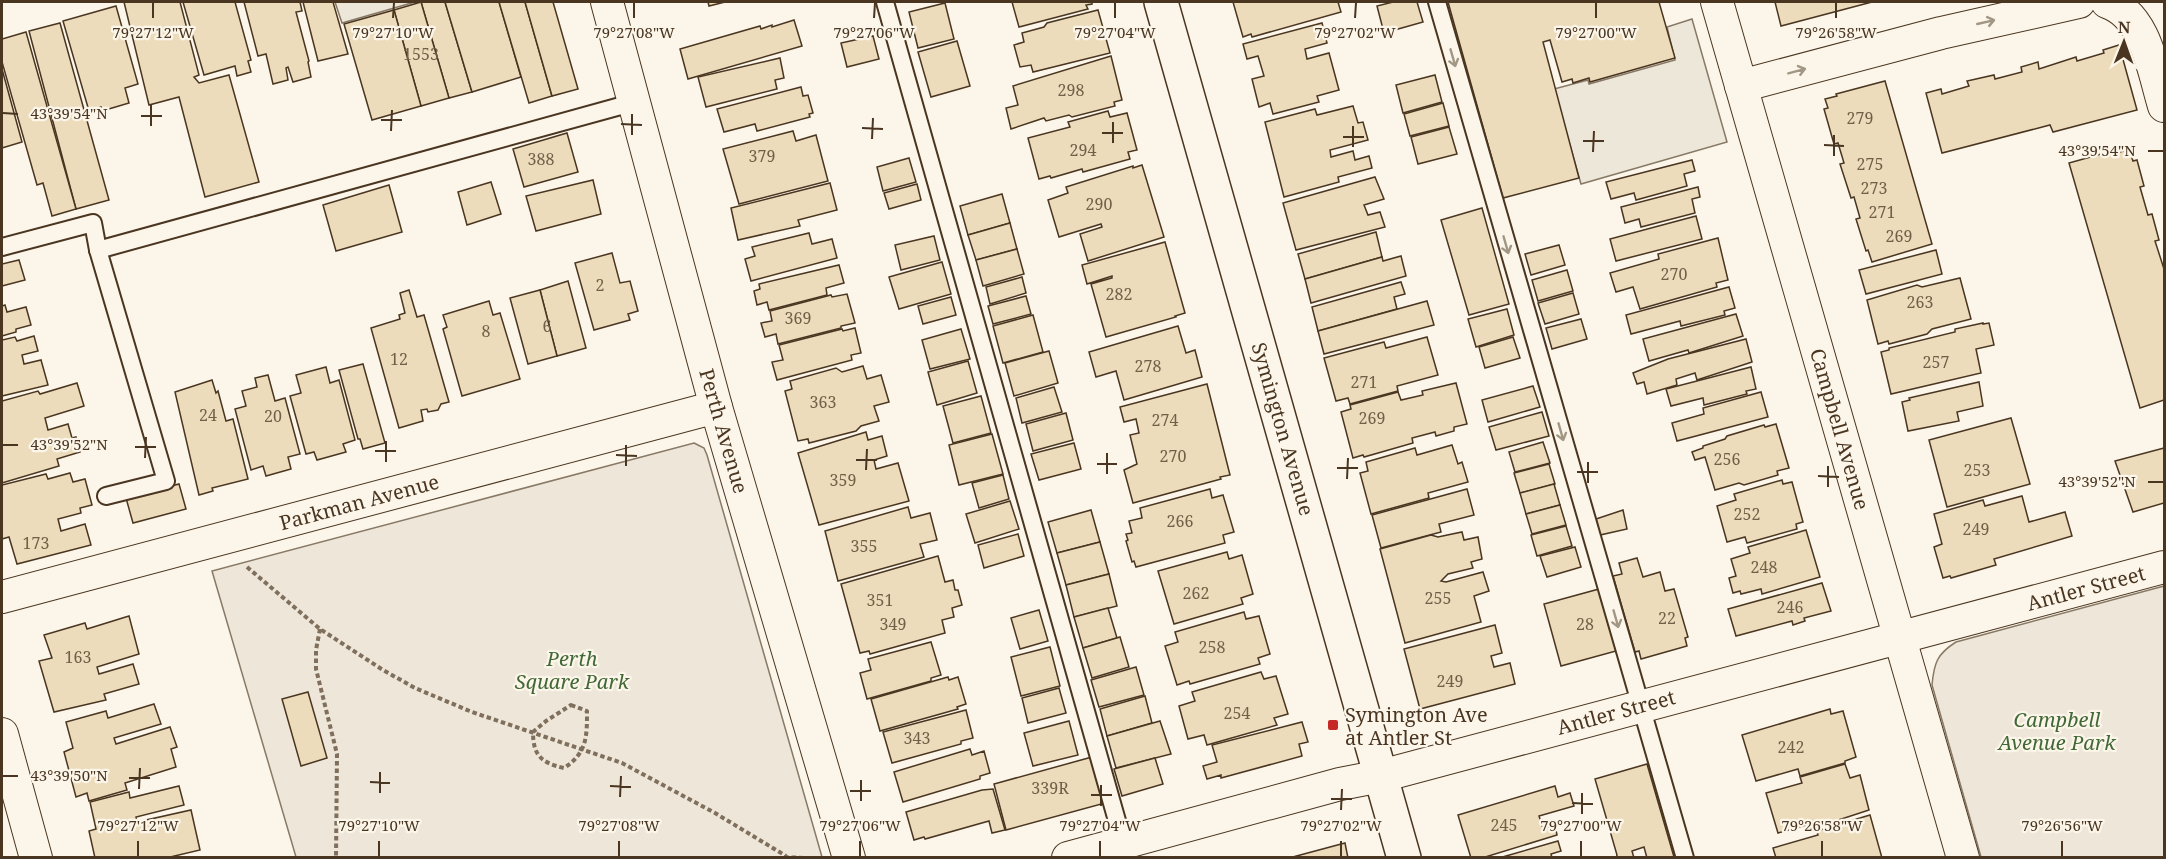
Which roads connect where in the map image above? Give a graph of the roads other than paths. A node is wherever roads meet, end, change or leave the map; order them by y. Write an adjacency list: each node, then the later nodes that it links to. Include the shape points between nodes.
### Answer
1 (607, 2): 9 (street, Perth Avenue)
2 (885, 2): 21 (lane)
3 (1161, 2): 20 (street, Symington Avenue)
4 (1437, 2): 18 (lane, one-way to 18)
5 (1717, 2): 8 (street, Campbell Avenue)
6 (2079, 2): 8 (street, one-way to 6, via 1941,33)
7 (2107, 2): 10 (street, via 2127,13 2143,36)
8 (1741, 86): 17 (street, Campbell Avenue)
9 (635, 102): 12 (lane); 13 (street, Perth Avenue)
10 (2164, 106)
11 (2, 247): 12 (lane, via 93,223)
12 (98, 250): 14 (lane, via 166,481)
13 (716, 407): 16 (street, Parkman Avenue); 23 (street, Perth Avenue)
14 (106, 496)
15 (2164, 567): 17 (street, Antler Street)
16 (2, 597)
17 (1900, 637): 18 (street, Antler Street); 27 (street, Campbell Avenue)
18 (1642, 705): 20 (street, Antler Street); 26 (lane)
19 (2, 734): 22 (street)
20 (1381, 776): 21 (street, Antler Street, via 1340,784); 25 (street, Symington Avenue)
21 (1125, 851): 24 (street, Antler Street)
22 (36, 858)
23 (849, 858)
24 (1068, 858)
25 (1404, 858)
26 (1685, 858)
27 (1963, 858)

